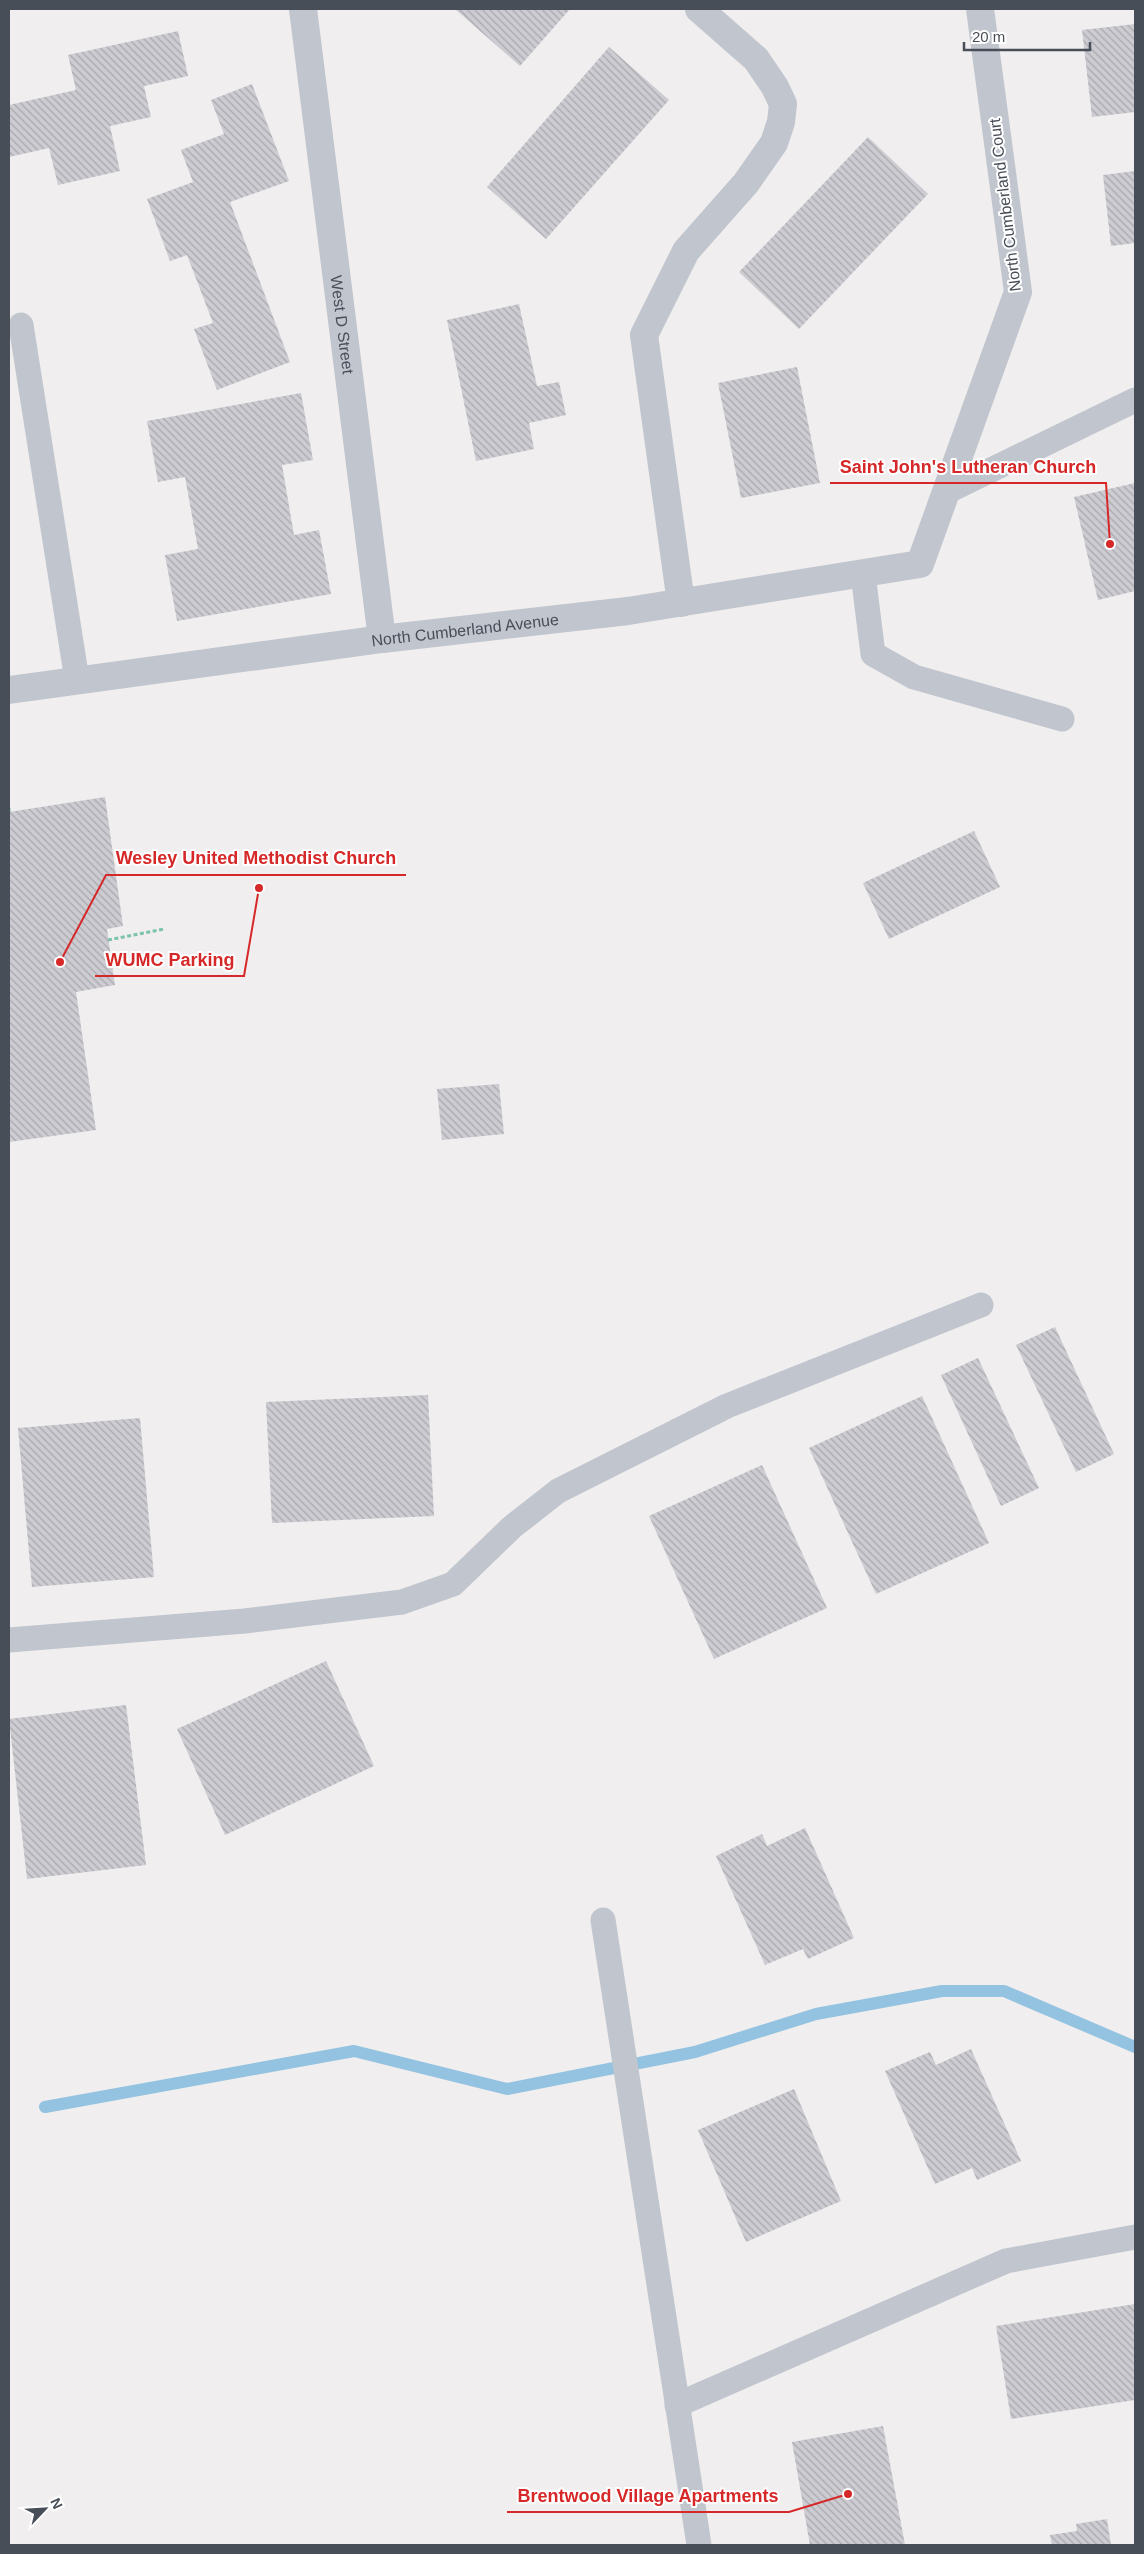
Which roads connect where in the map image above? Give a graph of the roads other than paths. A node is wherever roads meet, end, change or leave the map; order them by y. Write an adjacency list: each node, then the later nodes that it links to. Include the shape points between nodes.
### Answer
1 (303, 9): 10 (street, West D Street)
2 (699, 9): 9 (street, via 756,59 783,104 774,142 746,183 686,251 644,335)
3 (980, 9): 6 (street, North Cumberland Court, via 1018,292)
4 (21, 325): 11 (lane)
5 (1135, 400): 6 (lane)
6 (946, 492): 7 (street, North Cumberland Court)
7 (920, 564): 8 (street, North Cumberland Avenue)
8 (863, 574): 9 (street, North Cumberland Avenue); 13 (lane, via 873,654 914,677)
9 (681, 603): 10 (street, North Cumberland Avenue)
10 (382, 639): 11 (street, North Cumberland Avenue)
11 (77, 680): 12 (street, North Cumberland Avenue)
12 (9, 690)
13 (1062, 719)
14 (981, 1305): 15 (lane, via 727,1406 558,1491 512,1527 454,1584 402,1602 245,1621)
15 (9, 1640)
16 (603, 1920): 18 (lane)
17 (1135, 2237): 18 (lane, via 1006,2260)
18 (677, 2405): 19 (lane)
19 (699, 2545)

